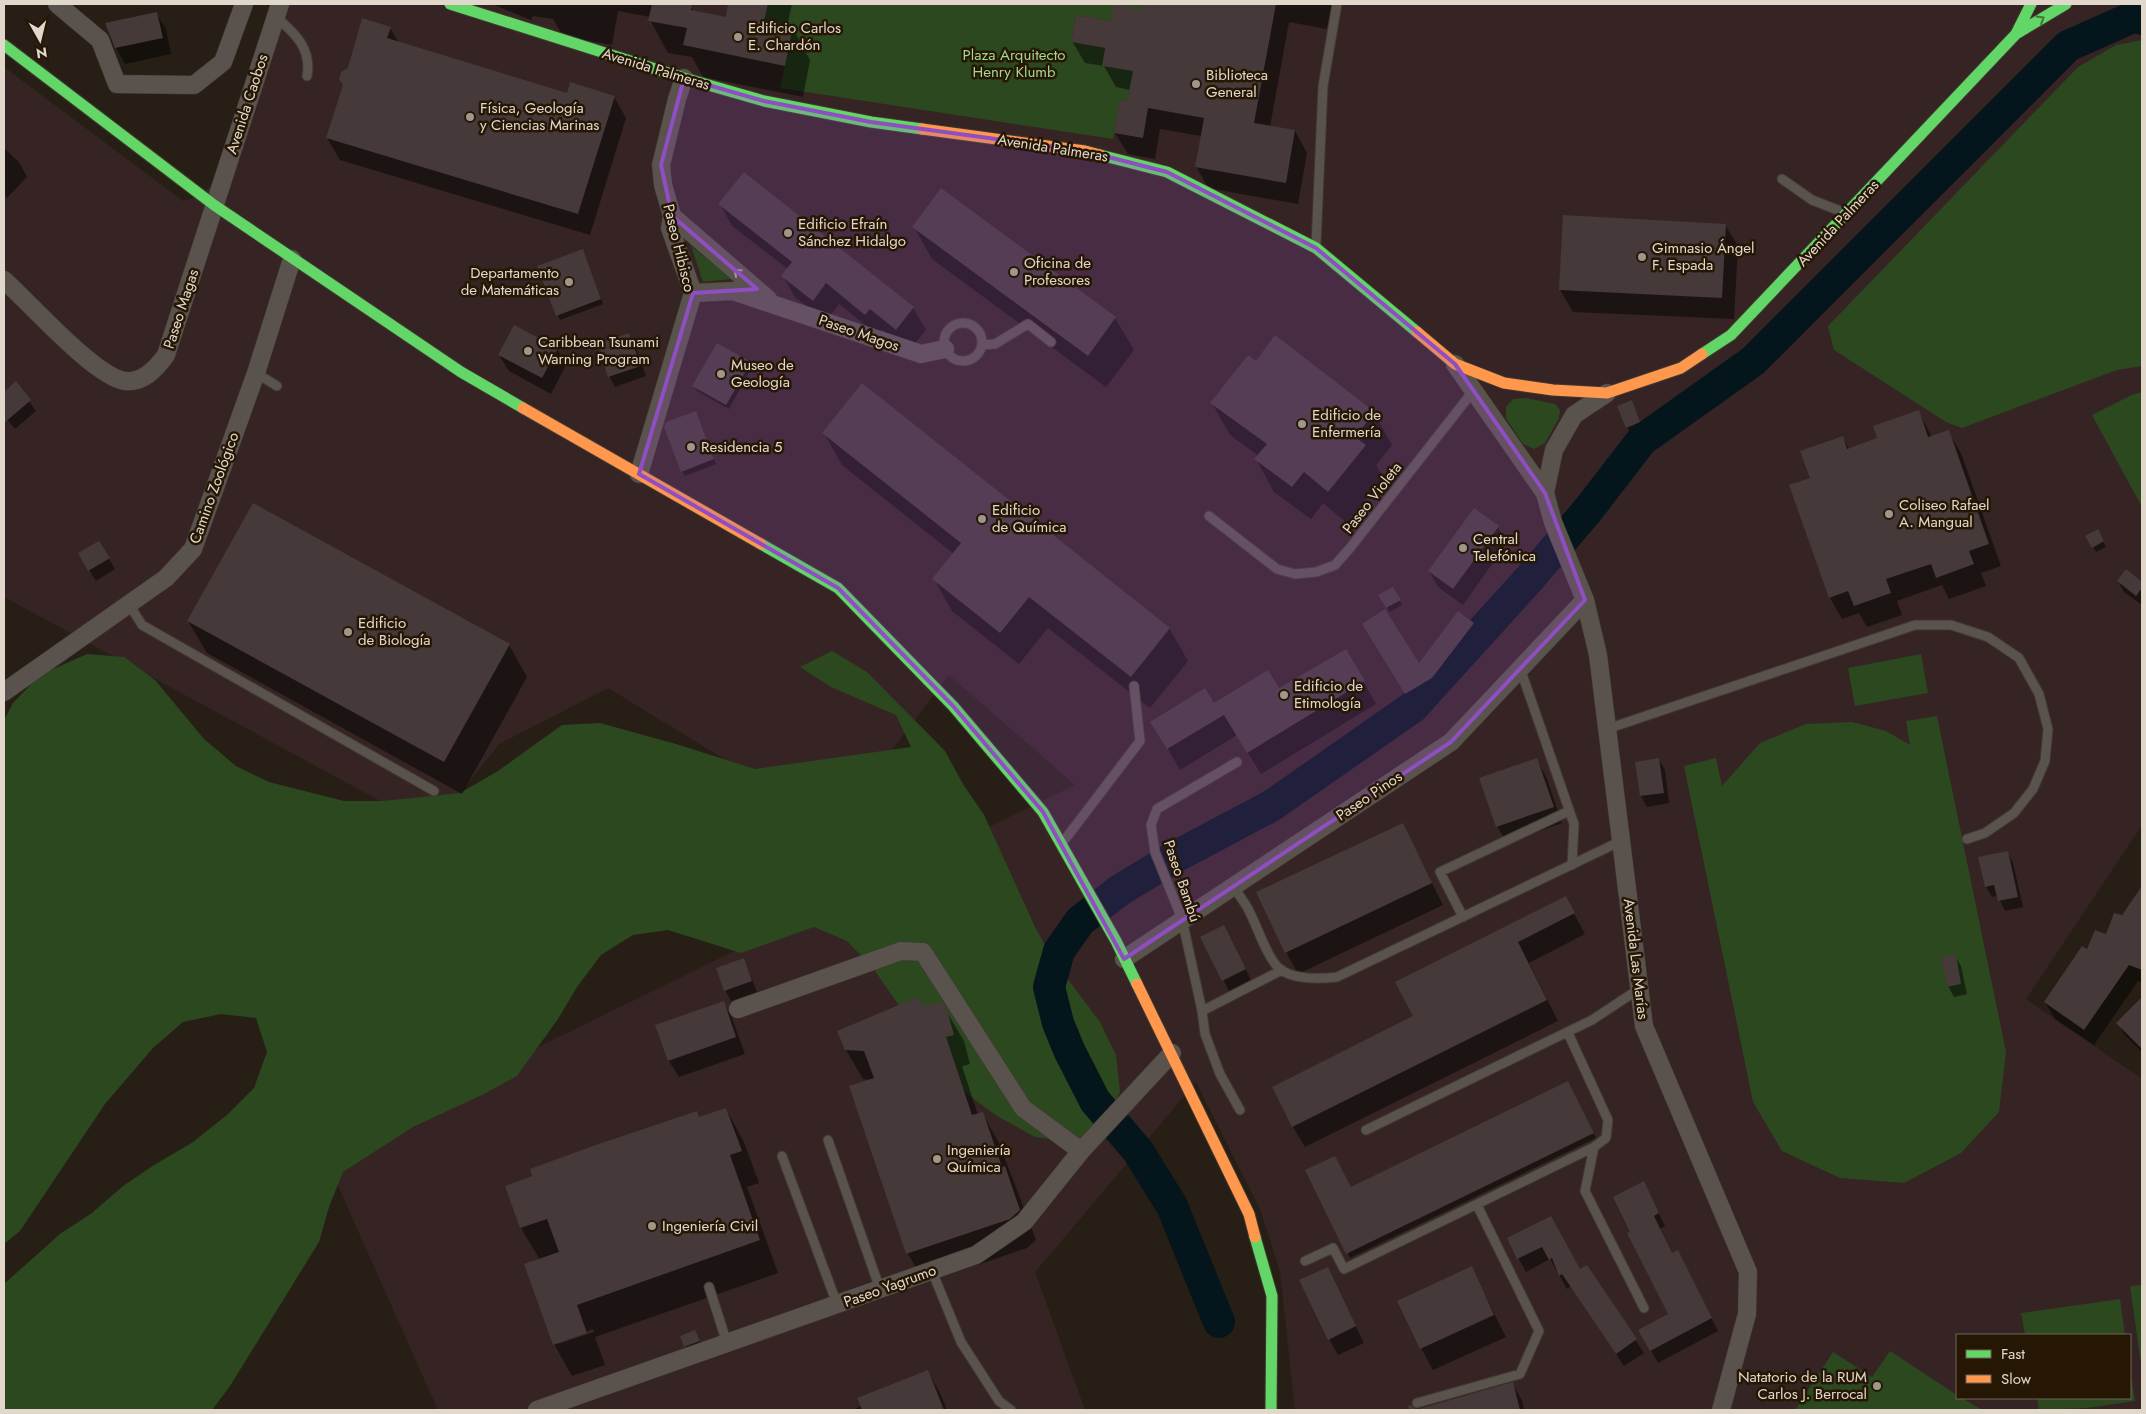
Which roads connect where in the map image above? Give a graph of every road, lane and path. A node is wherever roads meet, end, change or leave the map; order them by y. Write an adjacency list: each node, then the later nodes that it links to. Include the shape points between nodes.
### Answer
1 (57, 4): 2 (street, via 100,40 117,84 194,85 223,62)
2 (244, 4)
3 (450, 4): 11 (main road, Avenida Palmeras)
4 (1337, 4): 16 (lane, via 1323,86)
5 (2031, 4): 8 (main road, Avenida Palmeras)
6 (2066, 4): 8 (main road, one-way to 6)
7 (278, 10): 10 (lane, via 297,35 309,63); 13 (street, Avenida Caobos)
8 (2016, 34): 14 (main road, Avenida Palmeras)
9 (4, 45): 13 (main road)
10 (307, 76)
11 (684, 78): 15 (street, Paseo Hibisco, via 661,165); 16 (main road, Avenida Palmeras, via 764,101 871,122 1085,151 1167,172)
12 (1782, 178): 14 (lane, via 1812,200)
13 (214, 205): 17 (main road); 18 (street, Paseo Magas, via 166,356 144,378 126,381 108,375 88,361)
14 (1846, 213): 28 (main road, Avenida Palmeras, via 1731,335 1681,368)
15 (672, 216): 19 (street, Paseo Hibisco, via 670,228); 20 (street, Paseo Magos, one-way to 15)
16 (1316, 248): 24 (main road, Avenida Palmeras)
17 (292, 260): 25 (street, Camino Zoológico); 29 (main road, via 461,372)
18 (4, 280)
19 (694, 293): 20 (street, Paseo Magos, via 733,291); 29 (street, Paseo Hibisco)
20 (774, 304): 23 (street, Paseo Magos, via 920,354)
21 (1051, 342): 22 (lane, via 1028,324 995,344)
22 (982, 344): 23 (lane, via 980,354 966,362 953,359); 23 (lane, via 983,338 977,327 965,322 952,326 944,336)
23 (945, 349)
24 (1455, 364): 27 (street); 28 (main road, Avenida Palmeras, via 1504,383)
25 (256, 373): 26 (lane); 33 (street, Camino Zoológico, via 193,549 166,578)
26 (277, 386)
27 (1474, 390): 30 (street); 31 (lane, Paseo Violeta, via 1335,565 1316,572 1295,574 1278,569)
28 (1606, 393): 30 (street, Avenida Palmeras, via 1574,415 1554,450)
29 (639, 474): 43 (main road, via 838,588 954,706 1044,812)
30 (1545, 493): 32 (street, Avenida Las Marías, via 1553,522)
31 (1209, 516)
32 (1585, 600): 34 (street, Paseo Pinos); 37 (street, Avenida Las Marías, via 1598,655)
33 (129, 604): 36 (street, Camino Zoológico); 39 (lane, via 142,625)
34 (1520, 667): 40 (lane); 45 (street, Paseo Pinos, via 1451,742)
35 (1134, 686): 43 (lane, via 1140,741)
36 (4, 692)
37 (1607, 729): 41 (lane, via 1915,625 1951,624 1988,637 2019,658 2039,694 2048,729 2045,762 2033,789 2014,813 1986,834); 42 (street, Avenida Las Marías)
38 (1237, 762): 47 (lane, Paseo Bambú, via 1157,809 1151,825 1155,852)
39 (434, 791)
40 (1569, 811): 44 (lane, via 1574,824); 46 (lane, via 1440,872)
41 (1967, 839)
42 (1621, 841): 44 (lane); 50 (street, Avenida Las Marías)
43 (1061, 844): 48 (main road)
44 (1572, 864): 46 (lane)
45 (1234, 887): 47 (street, Paseo Pinos); 49 (lane)
46 (1462, 917): 49 (lane, via 1337,977 1318,980)
47 (1182, 919): 48 (street, Paseo Pinos); 52 (lane, Paseo Bambú)
48 (1124, 959): 54 (main road)
49 (1282, 970): 52 (lane)
50 (1640, 989): 53 (lane); 73 (street, Avenida Las Marías, via 1644,1026 1748,1272 1747,1314)
51 (738, 1009): 59 (street, via 901,951 923,952 1023,1108)
52 (1202, 1011): 55 (lane, Paseo Bambú, via 1205,1034 1220,1074)
53 (1568, 1033): 56 (lane); 58 (lane, via 1608,1120 1606,1138)
54 (1172, 1053): 59 (street, Paseo Yagrumo); 72 (main road, via 1249,1214 1272,1296)
55 (1240, 1110)
56 (1366, 1130)
57 (828, 1140): 65 (lane)
58 (1594, 1147): 61 (lane); 67 (lane, via 1585,1192)
59 (1081, 1151): 63 (street, Paseo Yagrumo, via 1024,1222 976,1256)
60 (782, 1156): 66 (lane)
61 (1477, 1206): 62 (lane, via 1344,1269 1333,1248); 69 (lane, via 1538,1331 1520,1374)
62 (1305, 1260)
63 (932, 1271): 65 (street, Paseo Yagrumo); 71 (lane, via 960,1342 999,1401)
64 (709, 1287): 68 (lane)
65 (880, 1289): 66 (street, Paseo Yagrumo)
66 (837, 1304): 68 (street, Paseo Yagrumo)
67 (1644, 1308)
68 (727, 1343): 70 (street, Paseo Yagrumo)
69 (1417, 1403)
70 (537, 1410)
71 (1011, 1410)
72 (1271, 1410)
73 (1721, 1410)

